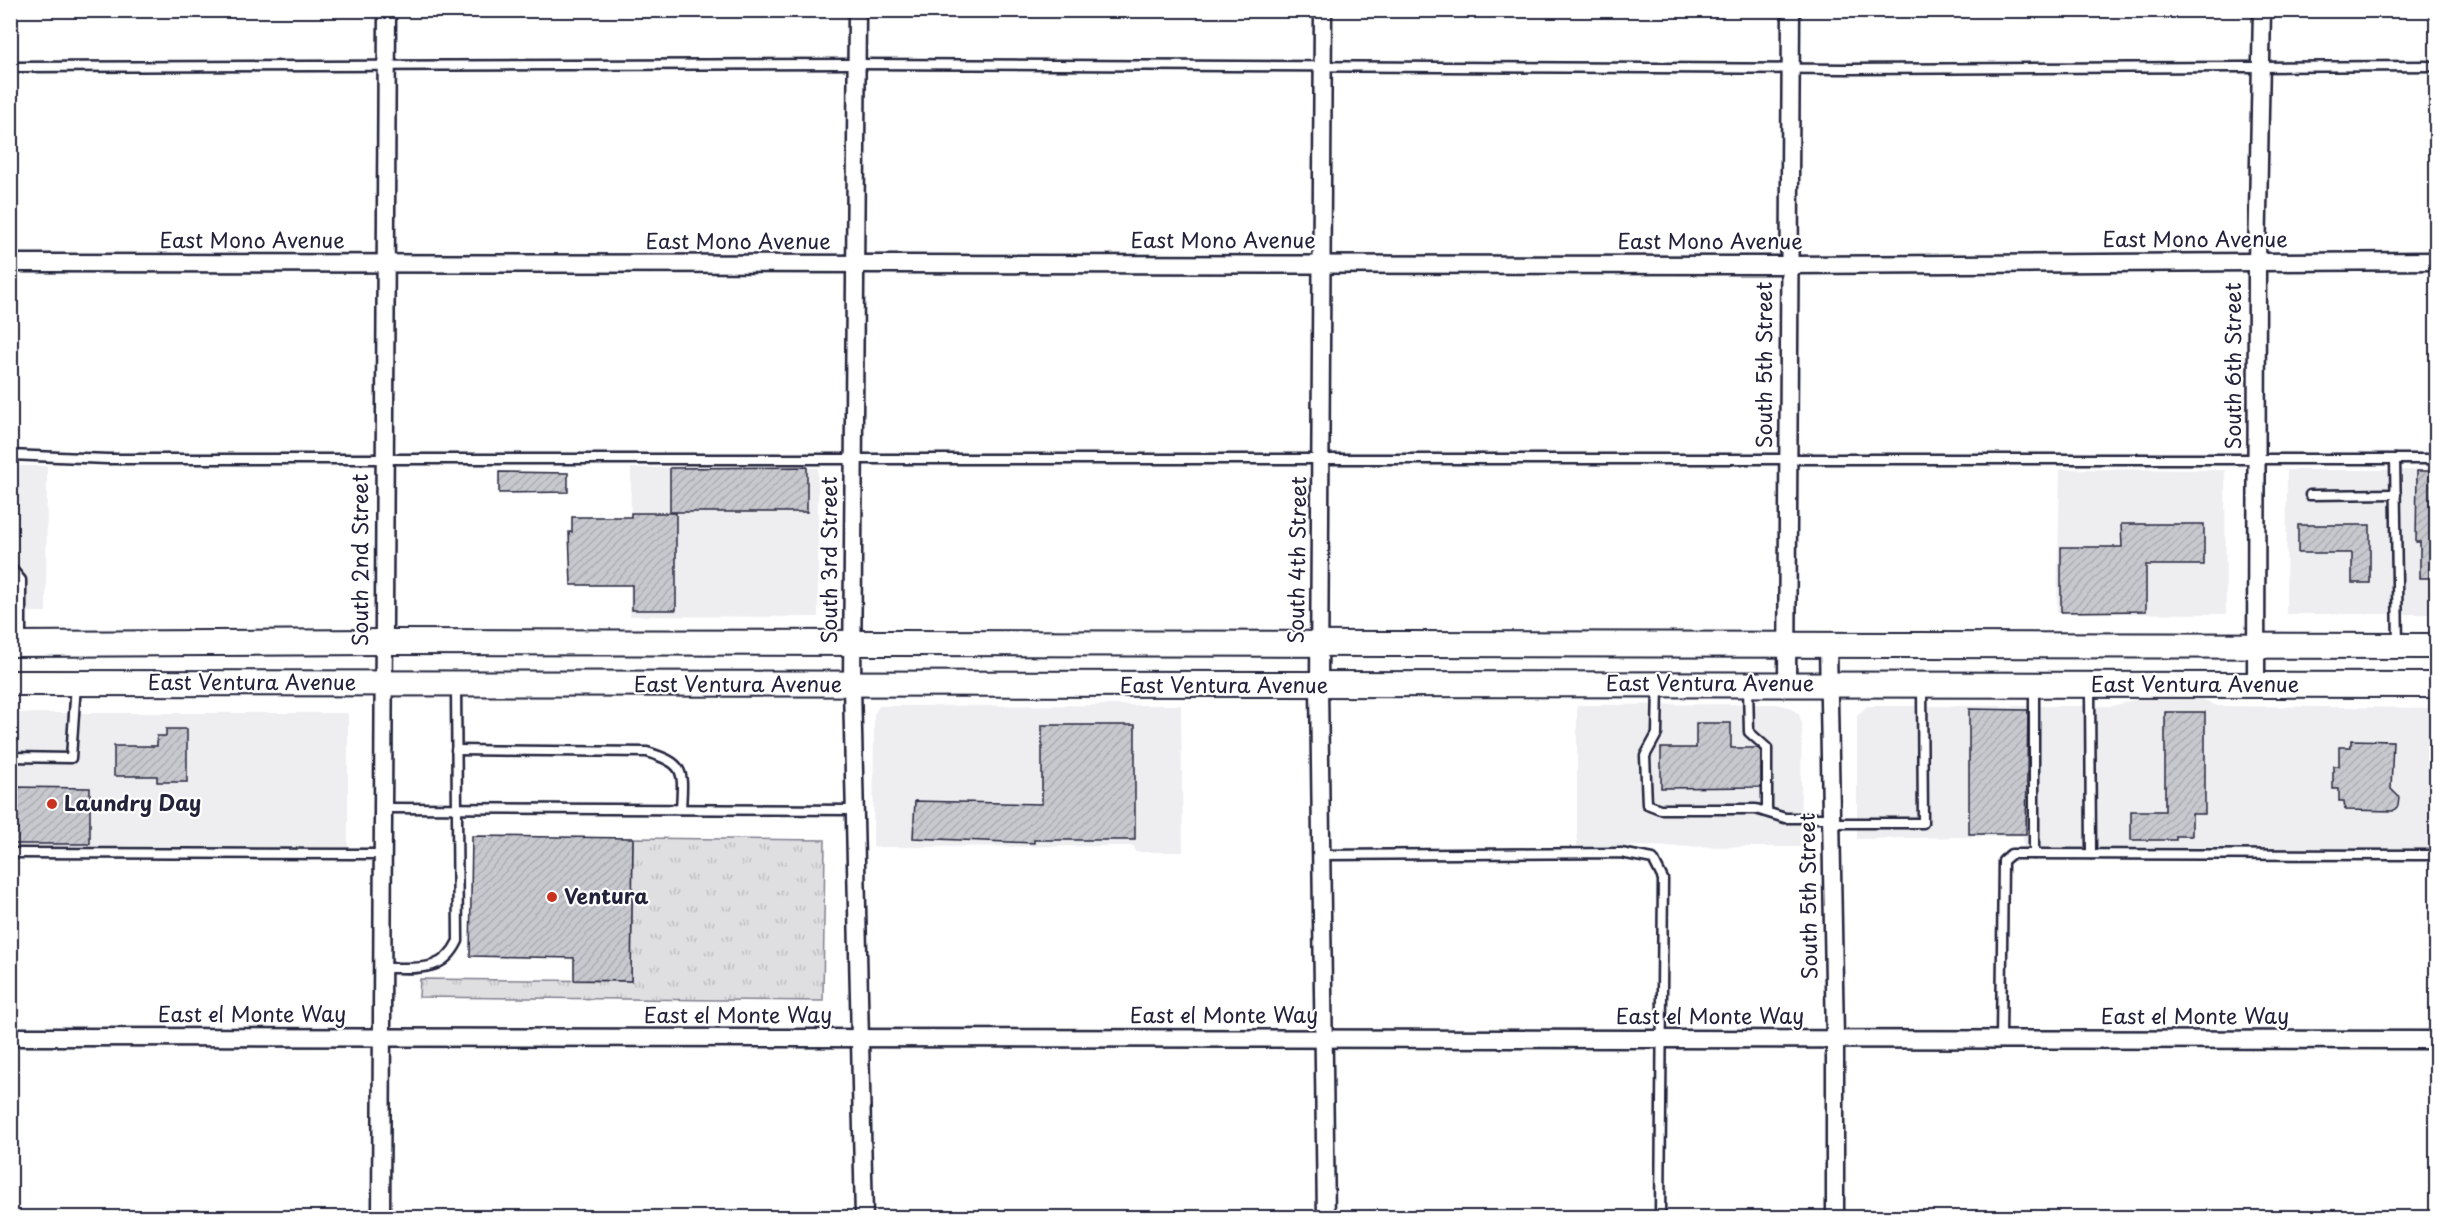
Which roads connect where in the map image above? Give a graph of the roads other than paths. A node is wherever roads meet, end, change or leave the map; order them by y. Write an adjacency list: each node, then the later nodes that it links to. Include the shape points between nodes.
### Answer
1 (387, 10): 11 (street, South 2nd Street)
2 (857, 10): 6 (street, South 3rd Street)
3 (1323, 10): 7 (street, South 4th Street)
4 (1791, 10): 12 (street, South 5th Street)
5 (2262, 10): 8 (street, South 6th Street)
6 (856, 64): 7 (lane); 11 (lane); 17 (street, South 3rd Street)
7 (1323, 66): 12 (lane); 18 (street, South 4th Street)
8 (2262, 66): 9 (lane); 12 (lane); 14 (street, South 6th Street)
9 (2436, 66)
10 (10, 67): 11 (lane)
11 (386, 67): 16 (street, South 2nd Street)
12 (1791, 68): 19 (street, South 5th Street)
13 (2436, 261): 14 (street, East Mono Avenue)
14 (2257, 262): 19 (street, East Mono Avenue); 25 (street, South 6th Street)
15 (10, 263): 16 (street, East Mono Avenue)
16 (385, 264): 17 (street, East Mono Avenue); 21 (street, South 2nd Street)
17 (855, 264): 18 (street, East Mono Avenue); 23 (street, South 3rd Street)
18 (1322, 264): 19 (street, East Mono Avenue); 22 (street, South 4th Street)
19 (1788, 265): 24 (street, South 5th Street)
20 (10, 456): 21 (lane)
21 (385, 457): 23 (lane); 31 (street, South 2nd Street)
22 (1321, 458): 23 (lane); 24 (lane); 34 (street, South 4th Street)
23 (853, 459): 33 (street, South 3rd Street)
24 (1787, 459): 25 (lane); 35 (street, South 5th Street)
25 (2257, 459): 26 (lane); 37 (street, South 6th Street)
26 (2395, 459): 27 (lane); 28 (lane)
27 (2436, 459)
28 (2396, 494): 29 (lane); 38 (lane)
29 (2310, 495)
30 (10, 567): 32 (lane, via 21,580)
31 (383, 642): 32 (main road, East Ventura Avenue); 33 (main road, East Ventura Avenue); 40 (street, South 2nd Street)
32 (16, 644)
33 (852, 645): 34 (main road, East Ventura Avenue); 52 (street, South 3rd Street)
34 (1320, 645): 35 (main road, East Ventura Avenue); 53 (street, South 4th Street)
35 (1787, 645): 36 (main road, East Ventura Avenue); 45 (street, South 5th Street)
36 (1828, 645): 37 (main road, East Ventura Avenue); 46 (street, South 5th Street)
37 (2256, 645): 38 (main road, East Ventura Avenue); 54 (street, South 6th Street)
38 (2398, 646): 39 (main road, East Ventura Avenue)
39 (2436, 646)
40 (383, 682): 42 (main road, East Ventura Avenue); 43 (main road, East Ventura Avenue); 58 (street, South 2nd Street)
41 (10, 683): 42 (main road, East Ventura Avenue)
42 (76, 683): 56 (lane, via 71,758)
43 (456, 683): 52 (main road, East Ventura Avenue); 55 (lane)
44 (1748, 684): 45 (main road, East Ventura Avenue); 48 (main road, East Ventura Avenue); 61 (lane, via 1749,732 1767,748)
45 (1787, 684): 46 (main road, East Ventura Avenue)
46 (1828, 684): 47 (main road, East Ventura Avenue); 62 (street, South 5th Street)
47 (1922, 684): 49 (main road, East Ventura Avenue); 62 (lane, via 1923,823)
48 (1658, 685): 53 (main road, East Ventura Avenue); 61 (lane, via 1657,734 1645,756 1647,804 1660,809 1756,808)
49 (2034, 685): 50 (main road, East Ventura Avenue); 65 (lane)
50 (2090, 685): 54 (main road, East Ventura Avenue); 66 (lane)
51 (2436, 685): 54 (main road, East Ventura Avenue)
52 (852, 686): 53 (main road, East Ventura Avenue); 60 (street, South 3rd Street)
53 (1319, 686): 67 (street, South 4th Street)
54 (2256, 686)
55 (456, 750): 57 (lane); 59 (lane, via 647,752 671,759 683,776)
56 (10, 757)
57 (457, 806): 58 (lane); 59 (lane); 69 (lane, via 458,941 451,956 436,966)
58 (382, 808): 64 (street, South 2nd Street)
59 (681, 808): 60 (lane)
60 (855, 810): 72 (street, South 3rd Street)
61 (1767, 812): 62 (lane, via 1785,818)
62 (1830, 820): 75 (street, South 5th Street)
63 (10, 853): 64 (lane)
64 (381, 854): 69 (street, South 2nd Street)
65 (2034, 854): 66 (lane); 76 (lane, via 2011,854 2003,861)
66 (2091, 854): 68 (lane)
67 (1322, 855): 73 (street, South 4th Street); 74 (lane, via 1621,853 1653,859 1663,879)
68 (2436, 855)
69 (381, 968): 71 (street, South 2nd Street)
70 (10, 1037): 71 (street, East el Monte Way)
71 (381, 1038): 72 (street, East el Monte Way); 78 (street, South 2nd Street)
72 (859, 1038): 73 (street, East el Monte Way); 79 (street, South 3rd Street)
73 (1326, 1039): 74 (street, East el Monte Way); 80 (street, South 4th Street)
74 (1660, 1040): 75 (street, East el Monte Way); 81 (lane)
75 (1835, 1040): 76 (street, East el Monte Way); 82 (street, South 5th Street)
76 (2001, 1040): 77 (street, East el Monte Way)
77 (2436, 1040)
78 (381, 1218)
79 (864, 1218)
80 (1326, 1218)
81 (1660, 1218)
82 (1834, 1218)

